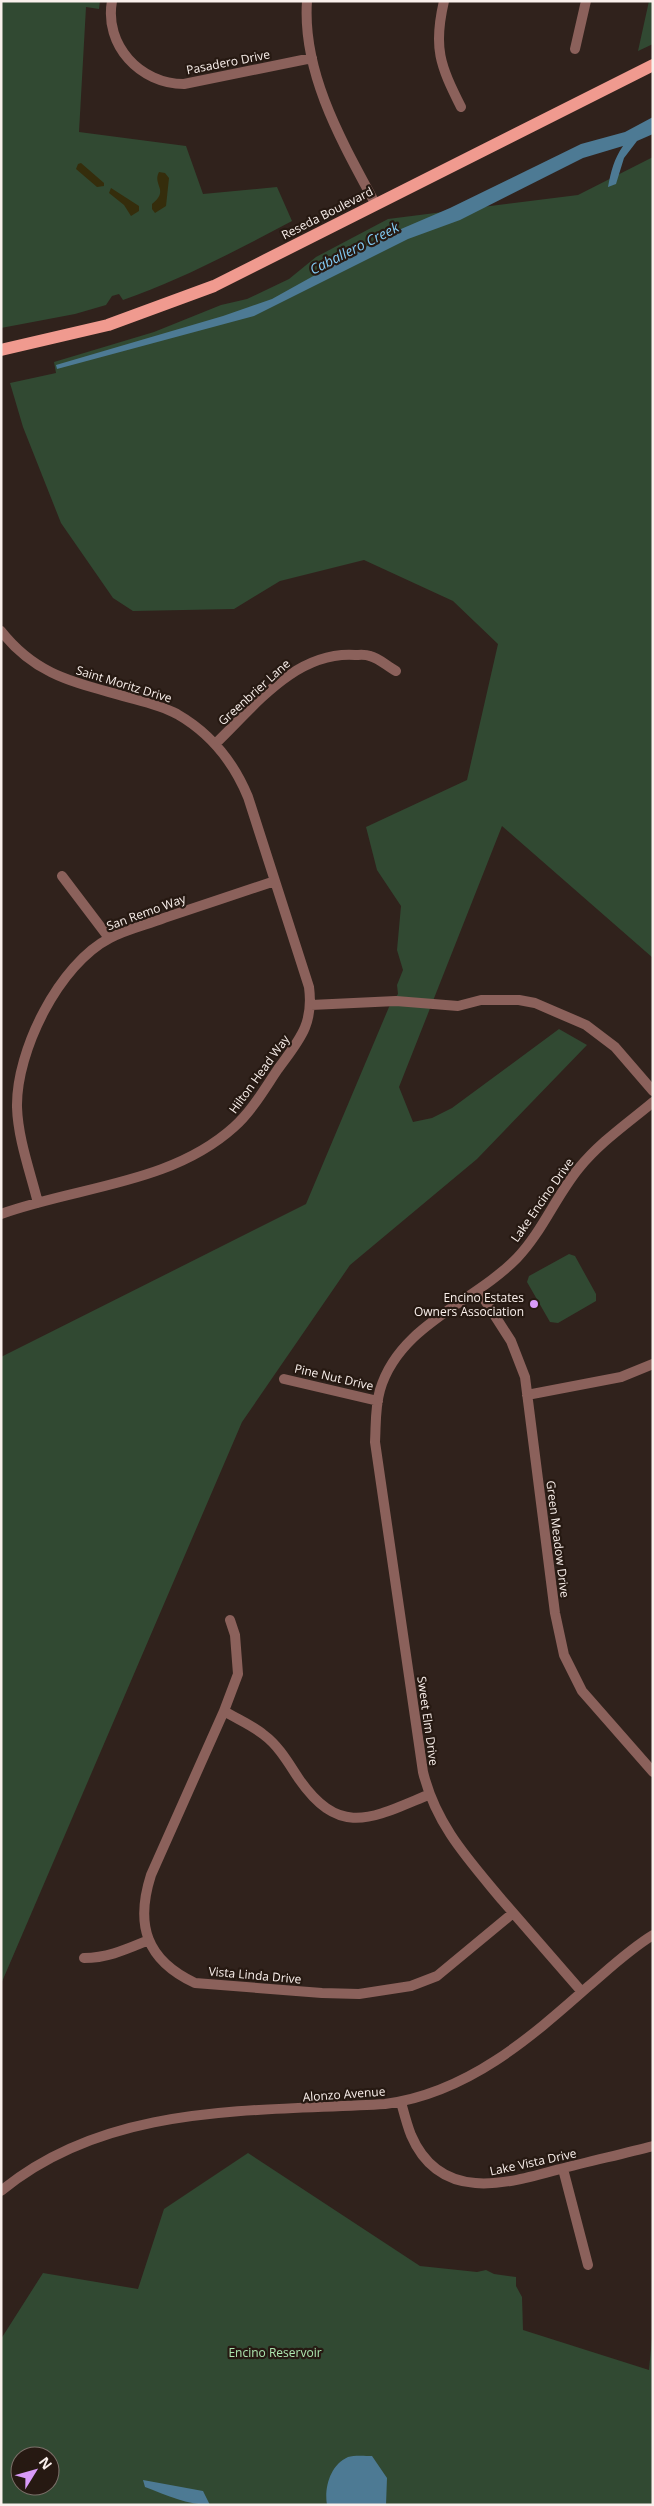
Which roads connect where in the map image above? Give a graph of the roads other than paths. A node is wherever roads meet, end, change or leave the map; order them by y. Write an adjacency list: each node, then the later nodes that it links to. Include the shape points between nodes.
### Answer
1 (112, 1): 6 (street, Pasadero Drive, via 113,31 120,48 135,66 168,84 184,84)
2 (306, 1): 6 (street)
3 (444, 1): 8 (street, via 438,32 441,62)
4 (586, 1): 5 (street)
5 (575, 49)
6 (312, 58): 9 (street, via 334,122)
7 (653, 66): 9 (main road, Reseda Boulevard)
8 (461, 107)
9 (375, 203): 10 (main road, Reseda Boulevard, via 214,286 108,325)
10 (1, 350)
11 (1, 631): 13 (street, Saint Moritz Drive, via 45,671 161,707 197,727)
12 (396, 671): 13 (street, Greenbrier Lane, via 370,656 345,654 323,657 298,668 280,682)
13 (215, 744): 15 (street, Saint Moritz Drive, via 240,779)
14 (62, 876): 16 (street)
15 (275, 881): 16 (street, San Remo Way); 17 (street, Hilton Head Way, via 309,987)
16 (109, 938): 20 (street, San Remo Way, via 69,971 43,1016 23,1065 18,1089 19,1127)
17 (311, 1005): 18 (street, via 396,1001 458,1006 480,1000 519,1000 552,1009 586,1025 616,1047); 20 (street, Hilton Head Way, via 304,1033 236,1126 216,1141 166,1168)
18 (653, 1091)
19 (653, 1102): 22 (street, Lake Encino Drive, via 598,1147 562,1191 524,1250)
20 (38, 1203): 21 (street, Hilton Head Way)
21 (1, 1214)
22 (479, 1291): 25 (street, Green Meadow Drive, via 511,1341 525,1377); 26 (street, Lake Encino Drive, via 442,1313 412,1338 389,1370)
23 (653, 1364): 25 (street, via 621,1377)
24 (284, 1379): 26 (street, Pine Nut Drive)
25 (527, 1394): 29 (street, Green Meadow Drive, via 555,1614 564,1655 582,1691)
26 (378, 1401): 30 (street, Sweet Elm Drive, via 376,1442)
27 (230, 1620): 28 (street, Vista Linda Drive, via 235,1635 238,1674)
28 (224, 1712): 30 (street, via 264,1734 308,1792 330,1813 347,1819 365,1818); 33 (street, Vista Linda Drive, via 151,1875 142,1917)
29 (653, 1772)
30 (428, 1795): 31 (street, Sweet Elm Drive, via 444,1828)
31 (513, 1913): 33 (street, Vista Linda Drive, via 436,1976 411,1986 359,1994 195,1983 162,1962); 35 (street, Sweet Elm Drive)
32 (653, 1935): 35 (street, Alonzo Avenue)
33 (149, 1940): 34 (street, via 98,1958)
34 (84, 1958)
35 (582, 1992): 36 (street, Alonzo Avenue, via 520,2045 483,2070 447,2087)
36 (401, 2102): 38 (street, Lake Vista Drive, via 418,2148 439,2170 459,2180 476,2185 495,2185); 39 (street, Alonzo Avenue, via 182,2116 138,2125 61,2152 25,2171)
37 (653, 2146): 38 (street, Lake Vista Drive)
38 (563, 2169): 40 (street)
39 (1, 2191)
40 (588, 2266)

